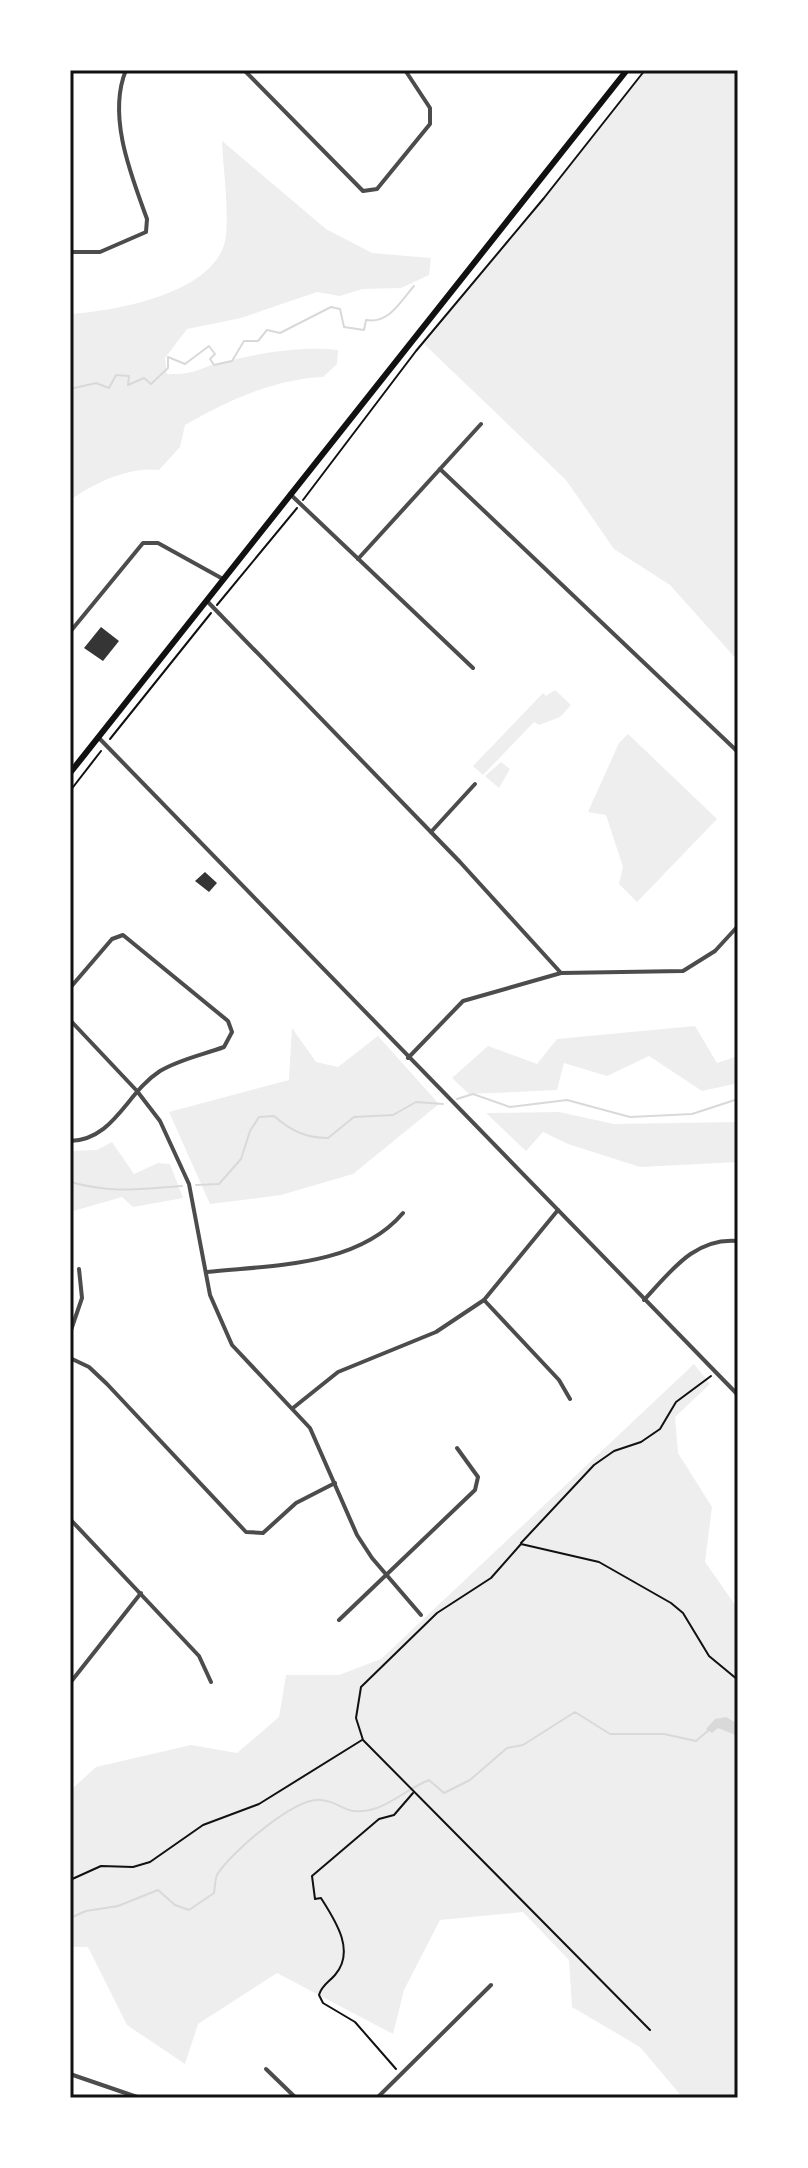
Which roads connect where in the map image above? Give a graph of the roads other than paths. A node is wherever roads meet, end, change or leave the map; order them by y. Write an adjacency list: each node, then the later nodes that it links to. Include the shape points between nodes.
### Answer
1 (126, 70): 5 (street, via 120,90 124,143 147,219 146,232 100,252)
2 (244, 70): 3 (street, via 369,192 430,124 430,108)
3 (405, 70)
4 (627, 70): 8 (main road)
5 (70, 252)
6 (481, 424): 7 (street)
7 (440, 469): 9 (street); 15 (street)
8 (290, 494): 9 (street); 10 (main road)
9 (358, 559): 13 (street)
10 (223, 579): 11 (main road); 12 (street, via 158,543 143,543)
11 (206, 600): 14 (main road); 18 (street)
12 (70, 632)
13 (473, 668)
14 (98, 737): 16 (main road); 23 (street)
15 (738, 752)
16 (70, 773)
17 (475, 784): 18 (street)
18 (431, 832): 20 (street)
19 (738, 926): 20 (street, via 715,951 683,971)
20 (561, 973): 23 (street, via 463,1001)
21 (70, 988): 24 (street, via 112,939 123,935 228,1021 232,1032 224,1047 181,1060)
22 (70, 1020): 24 (street)
23 (408, 1058): 26 (street)
24 (137, 1091): 25 (street, via 102,1132 86,1141); 30 (street, via 160,1121 184,1172)
25 (70, 1141)
26 (558, 1210): 31 (street); 32 (street)
27 (403, 1213): 30 (street, via 390,1229 326,1256)
28 (738, 1241): 32 (street, via 709,1242 695,1249)
29 (79, 1269): 33 (street, via 82,1298)
30 (207, 1272): 37 (street, via 210,1295 235,1351)
31 (484, 1300): 36 (street, via 559,1380); 37 (street, via 436,1332 338,1372)
32 (644, 1300): 35 (street)
33 (70, 1333)
34 (70, 1358): 39 (street, via 107,1384 246,1532 263,1533 296,1503)
35 (738, 1395)
36 (570, 1399)
37 (293, 1408): 39 (street, via 310,1428)
38 (457, 1448): 41 (street, via 479,1484)
39 (335, 1483): 41 (street, via 357,1535)
40 (70, 1519): 42 (street)
41 (385, 1573): 43 (street); 44 (street)
42 (141, 1593): 45 (street, via 199,1656); 46 (street)
43 (421, 1615)
44 (339, 1620)
45 (211, 1682)
46 (70, 1683)
47 (491, 1985): 52 (street)
48 (266, 2069): 51 (street)
49 (70, 2074): 50 (street)
50 (140, 2098)
51 (296, 2098)
52 (377, 2098)

